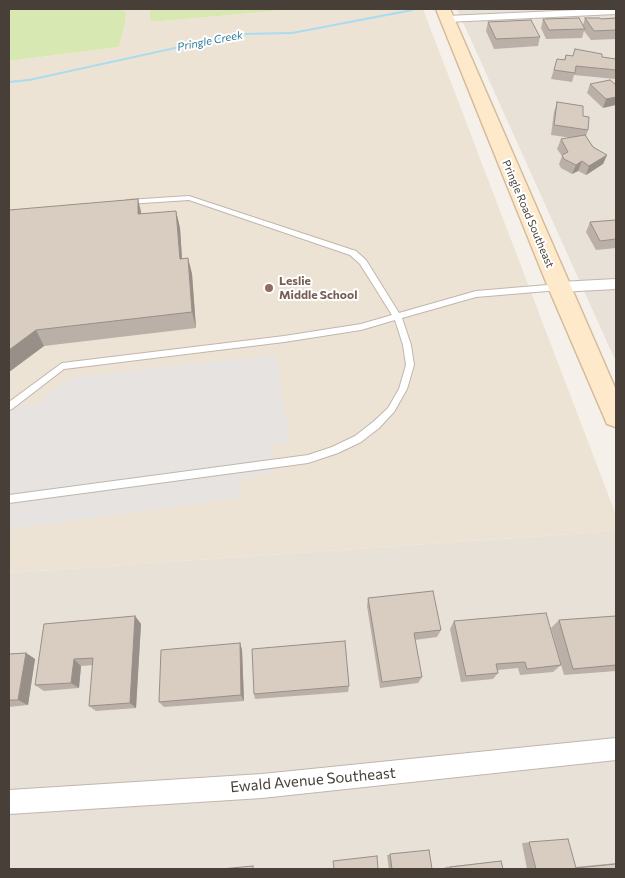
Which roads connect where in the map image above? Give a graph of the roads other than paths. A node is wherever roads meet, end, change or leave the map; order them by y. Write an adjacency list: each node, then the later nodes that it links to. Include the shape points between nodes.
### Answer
1 (616, 11): 2 (street)
2 (445, 14): 5 (main road, Pringle Road Southeast)
3 (115, 203): 6 (lane, via 189,198 353,253 363,262)
4 (616, 284): 5 (street)
5 (559, 287): 6 (lane, via 476,294); 8 (main road, Pringle Road Southeast)
6 (398, 318): 7 (lane, via 284,339 62,366); 9 (lane, via 410,365 403,389 376,425 358,439 335,450 308,459)
7 (9, 407)
8 (616, 417)
9 (9, 499)
10 (616, 749): 11 (street, Ewald Avenue Southeast, via 262,786)
11 (9, 802)

